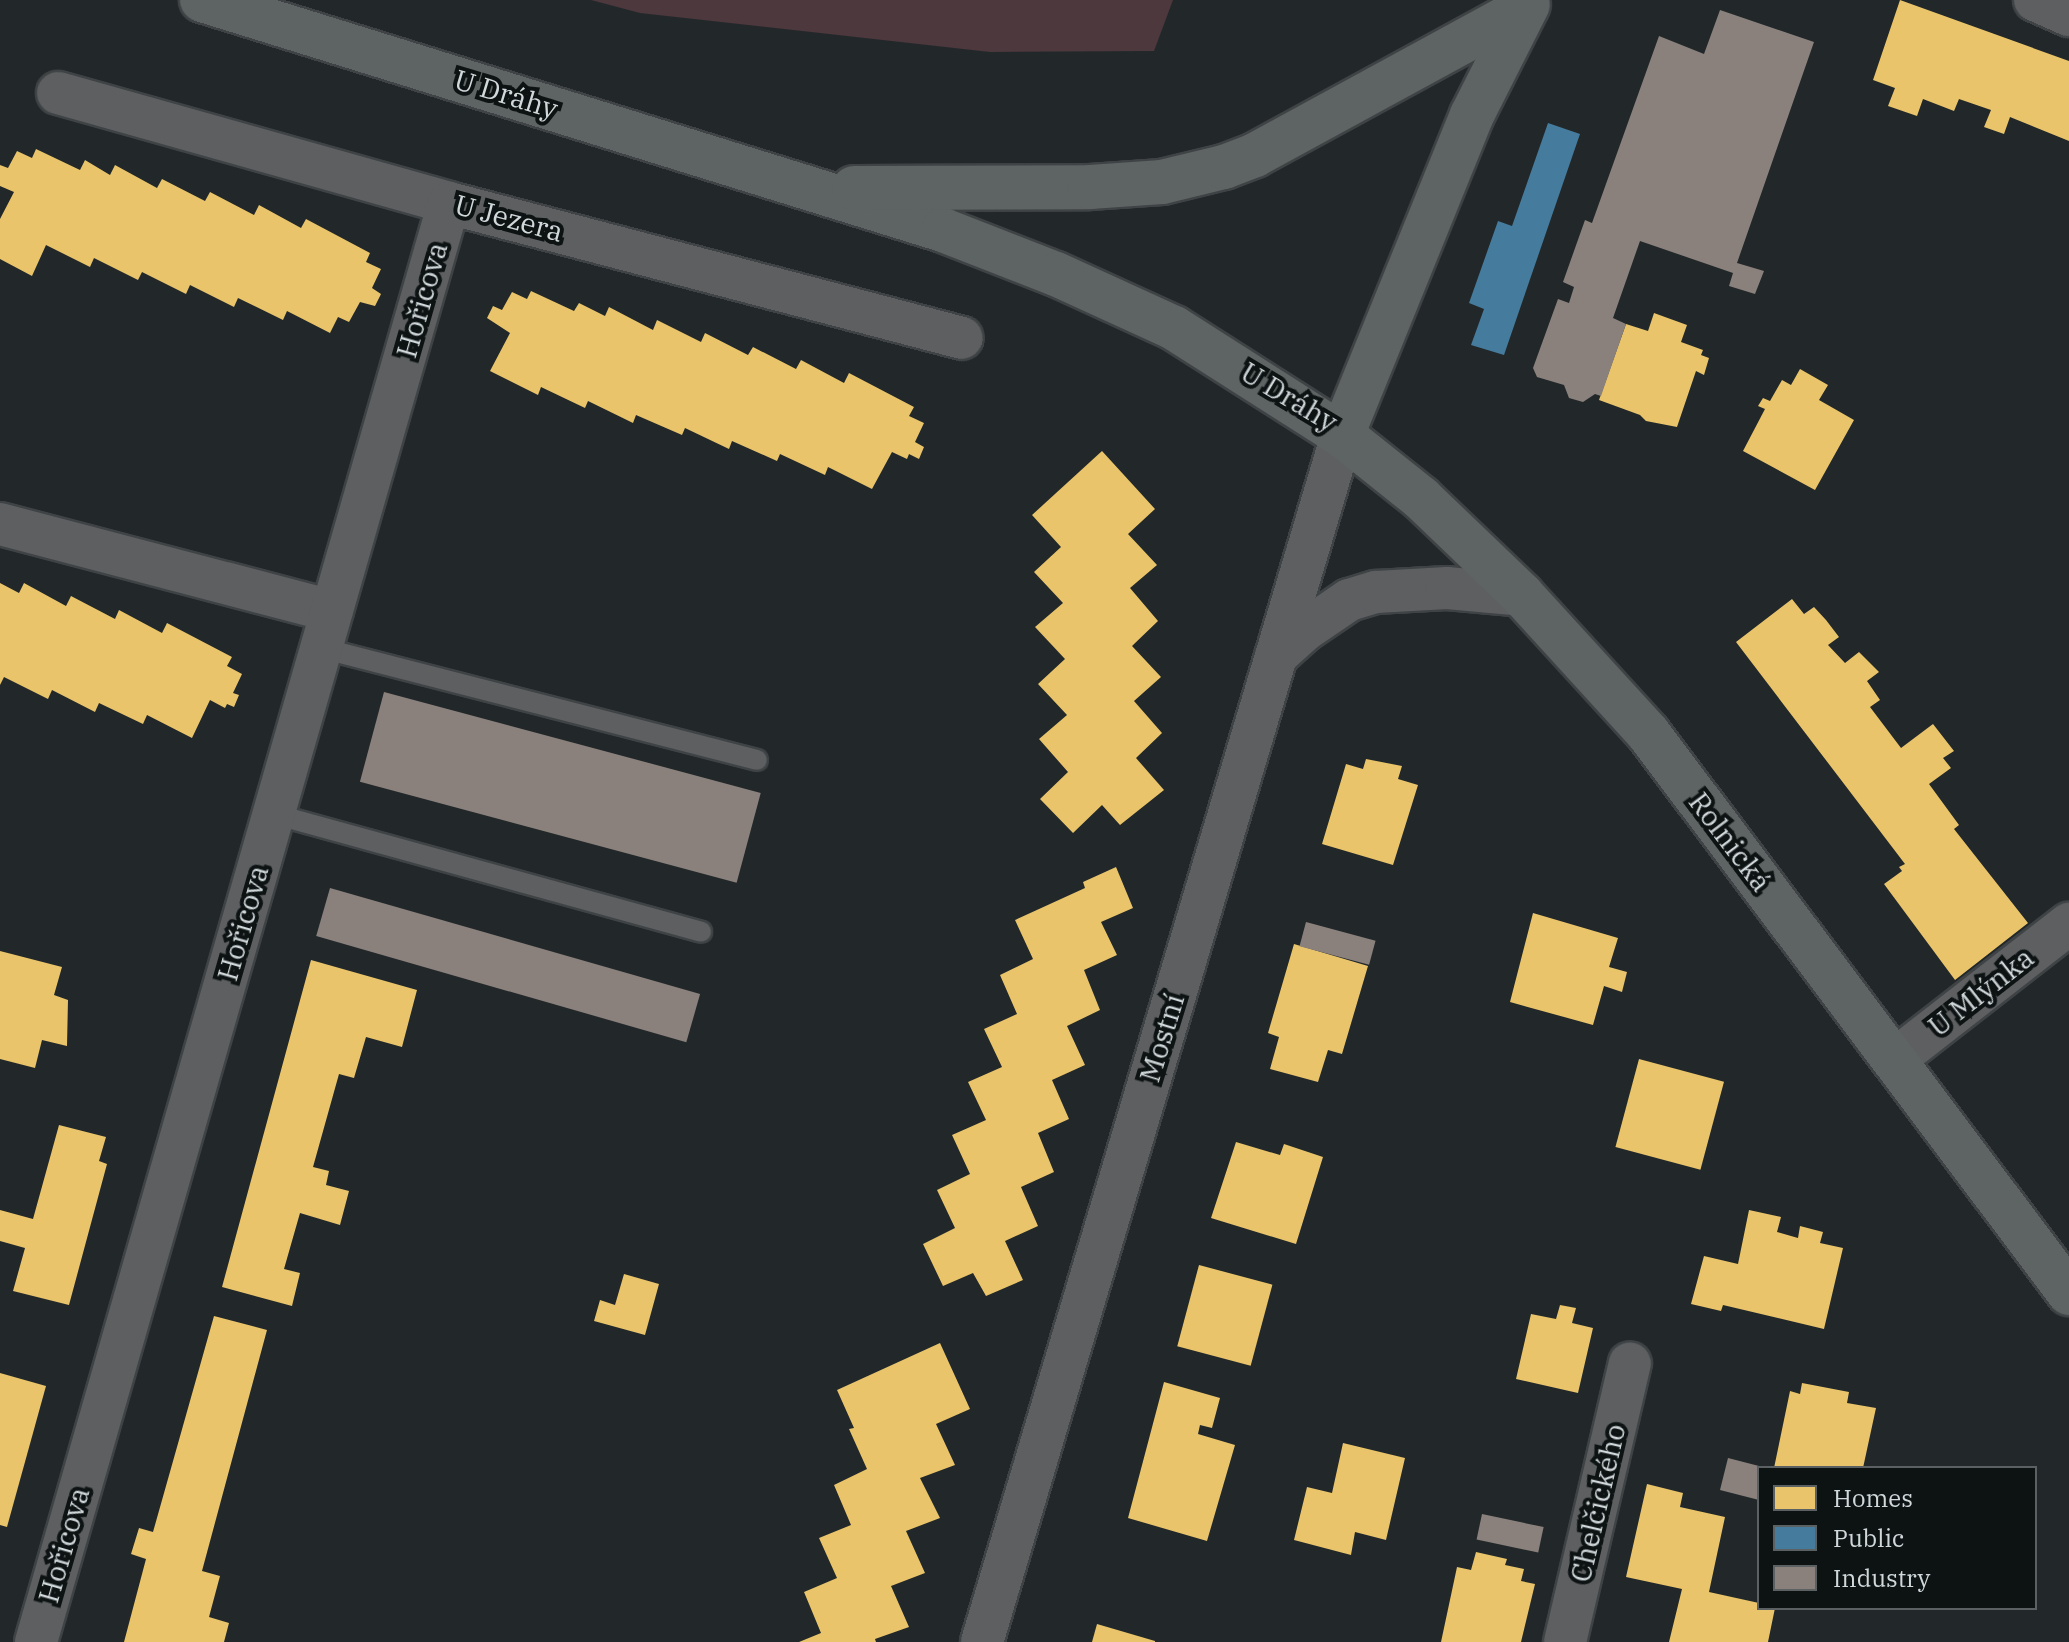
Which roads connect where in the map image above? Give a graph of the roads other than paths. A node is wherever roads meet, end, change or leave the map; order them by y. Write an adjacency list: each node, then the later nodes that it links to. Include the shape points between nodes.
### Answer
1 (202, 0): 6 (street, U Dráhy)
2 (2035, 0): 4 (street)
3 (1529, 4): 6 (street, U Dráhy, via 1255,155 1224,167 1162,182 1090,187); 9 (street, U Dráhy, via 1466,128)
4 (2069, 15)
5 (58, 93): 7 (street, U Jezera)
6 (809, 188): 9 (street, U Dráhy, via 957,236 1174,328)
7 (449, 203): 8 (street, U Jezera); 12 (street, Hořicova)
8 (962, 338)
9 (1342, 435): 11 (street, Rolnická, via 1421,498); 13 (street, Mostní)
10 (0, 524): 12 (street)
11 (1522, 595): 13 (street, via 1447,588 1376,592 1349,600); 18 (street, Rolnická, via 1648,733)
12 (326, 630): 14 (lane); 15 (street, Hořicova)
13 (1276, 656): 22 (street, Mostní)
14 (757, 760)
15 (274, 814): 17 (lane); 21 (street, Hořicova)
16 (2069, 924): 18 (street, U Mlýnka)
17 (701, 932)
18 (1894, 1060): 19 (street, Rolnická)
19 (2069, 1293)
20 (1630, 1363): 23 (street, Chelčického)
21 (36, 1642)
22 (982, 1642)
23 (1565, 1642)

